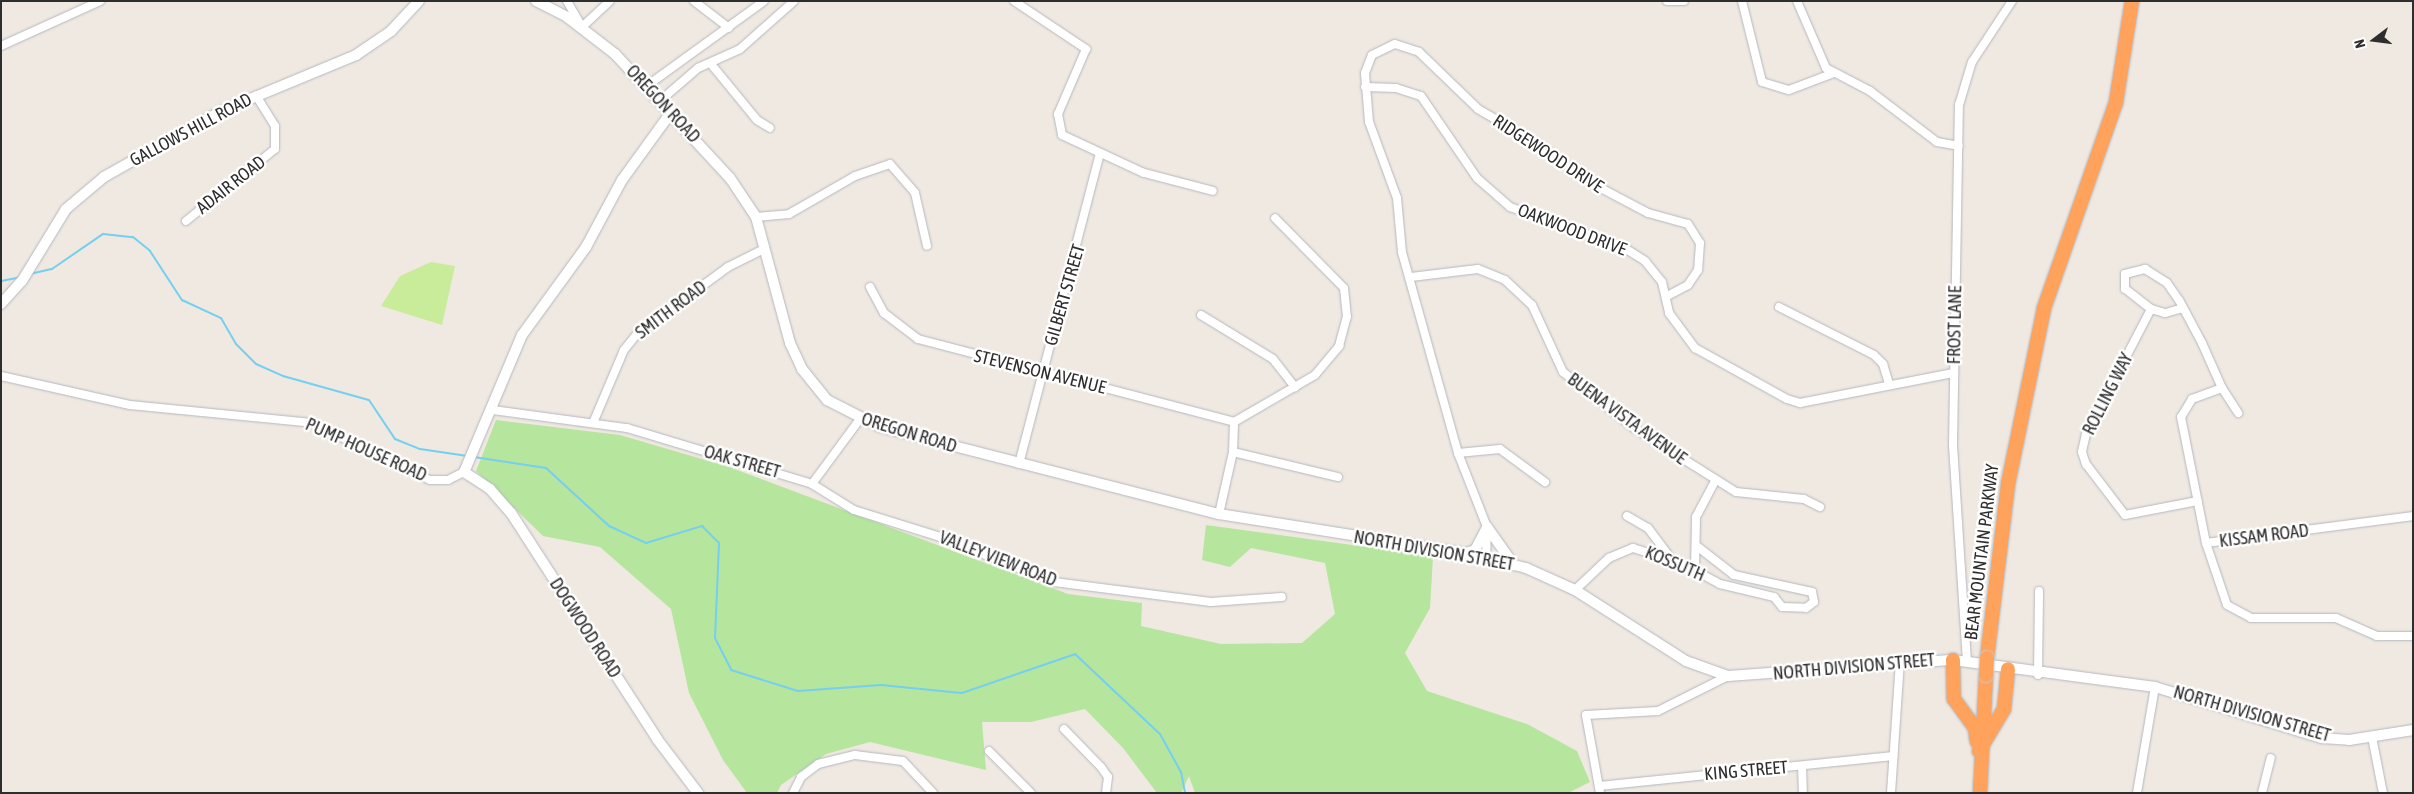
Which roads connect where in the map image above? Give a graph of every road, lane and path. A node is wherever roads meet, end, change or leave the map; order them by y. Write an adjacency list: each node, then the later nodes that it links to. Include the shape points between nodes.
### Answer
1 (100, 1): 19 (street)
2 (419, 1): 24 (street, GALLOWS HILL ROAD, via 391,31 356,55)
3 (536, 1): 17 (street, OREGON ROAD)
4 (567, 1): 17 (street)
5 (610, 1): 17 (street)
6 (694, 1): 18 (street)
7 (764, 1): 18 (street)
8 (794, 1): 20 (street, via 740,49)
9 (1014, 1): 29 (street, via 1086,50 1057,123 1067,139)
10 (1667, 1): 11 (street)
11 (1684, 1)
12 (1742, 1): 21 (street, via 1762,82 1789,90)
13 (1797, 1): 21 (street, via 1821,62)
14 (2012, 1): 28 (street, FROST LANE, via 1961,88)
15 (2132, 1): 44 (highway, BEAR MOUNTAIN PARKWAY, via 2116,102 2050,290)
16 (2140, 1): 44 (highway, BEAR MOUNTAIN PARKWAY, via 2134,60 2120,118)
17 (582, 27): 22 (street, OREGON ROAD)
18 (729, 28): 22 (street)
19 (1, 46)
20 (711, 64): 25 (street, via 691,73); 27 (street, via 757,120)
21 (1834, 72): 28 (street, via 1870,91 1937,142)
22 (648, 86): 25 (street, OREGON ROAD)
23 (1365, 87): 36 (street, via 1373,138 1397,198 1398,227); 38 (street, OAKWOOD DRIVE, via 1396,88 1420,96 1487,189 1524,213 1635,254 1652,268); 38 (street, RIDGEWOOD DRIVE, via 1372,55 1383,47 1401,44 1419,52 1478,109 1538,144 1595,186 1648,213 1688,224 1700,243 1698,270 1688,285)
24 (256, 96): 33 (street, ADAIR ROAD, via 275,126 275,149); 39 (street, GALLOWS HILL ROAD, via 188,128 89,188 58,219 22,281)
25 (661, 100): 26 (street, OREGON ROAD)
26 (672, 111): 31 (street, OREGON ROAD, via 740,190); 51 (street, via 622,180 586,247 522,335)
27 (770, 128)
28 (1959, 146): 46 (street, FROST LANE)
29 (1100, 154): 30 (street, via 1171,183); 45 (street, GILBERT STREET, via 1080,245)
30 (1213, 191)
31 (756, 217): 34 (street, via 789,214 855,176 890,164 915,192); 35 (street, OREGON ROAD)
32 (1274, 218): 49 (street, via 1344,288 1349,305 1332,357)
33 (186, 221)
34 (928, 246)
35 (764, 249): 53 (street, OREGON ROAD, via 790,343 802,369 827,400); 55 (street, SMITH ROAD, via 728,267 637,334 624,350)
36 (1411, 277): 57 (street); 62 (street, BUENA VISTA AVENUE, via 1478,269 1505,280 1532,305 1563,372 1634,428)
37 (870, 287): 45 (street, STEVENSON AVENUE, via 884,313 918,339)
38 (1667, 296): 48 (street, OAKWOOD DRIVE, via 1669,313 1695,348 1794,402)
39 (1, 304)
40 (1779, 307): 48 (street, via 1874,355 1883,364)
41 (2184, 308): 42 (street, via 2165,313); 42 (street, via 2161,277 2145,269 2129,270 2122,285); 50 (street)
42 (2151, 309): 64 (street, ROLLING WAY, via 2086,434 2082,452 2086,464 2125,514)
43 (1201, 315): 49 (street, via 1273,360)
44 (2045, 319): 89 (highway, BEAR MOUNTAIN PARKWAY, bridge, via 2008,484)
45 (1042, 373): 54 (street, STEVENSON AVENUE); 58 (street, GILBERT STREET)
46 (1953, 373): 48 (street, OAKWOOD DRIVE); 84 (street, FROST LANE, via 1953,444)
47 (1, 376): 59 (street, PUMP HOUSE ROAD, via 138,406 305,421 430,480 448,480)
48 (1889, 384)
49 (1295, 387): 54 (street)
50 (2222, 388): 52 (street); 64 (street, KISSAM ROAD, via 2192,400 2181,417)
51 (493, 410): 55 (street); 59 (street)
52 (2238, 413)
53 (860, 419): 58 (street, OREGON ROAD); 63 (street)
54 (1234, 422): 56 (street)
55 (593, 423): 63 (street, OAK STREET, via 668,440)
56 (1233, 452): 60 (street); 66 (street)
57 (1458, 453): 61 (street, via 1500,449); 69 (street)
58 (1019, 464): 66 (street, OREGON ROAD)
59 (466, 467): 102 (street, DOGWOOD ROAD, via 511,513 657,739)
60 (1338, 477)
61 (1545, 482)
62 (1715, 482): 65 (street, via 1751,496 1804,499); 72 (street, via 1699,507)
63 (812, 484): 80 (street, VALLEY VIEW ROAD, via 854,510 940,537 1054,582 1211,602)
64 (2198, 501): 71 (street, KISSAM ROAD)
65 (1820, 507)
66 (1219, 514): 70 (street, OREGON ROAD)
67 (1627, 516): 75 (street, via 1648,528)
68 (2413, 516): 71 (street, KISSAM ROAD)
69 (1487, 527): 73 (street, via 1475,550); 74 (street); 76 (street)
70 (1316, 530): 73 (street, NORTH DIVISION STREET)
71 (2206, 543): 81 (street, via 2222,597 2239,614 2251,618 2336,618 2377,636)
72 (1698, 547): 77 (street); 77 (street, KOSSUTH, via 1734,575 1812,592 1814,602 1806,608 1782,607 1774,597 1720,584)
73 (1466, 553): 74 (street, NORTH DIVISION STREET)
74 (1486, 558): 76 (street, NORTH DIVISION STREET)
75 (1672, 560): 77 (street, KOSSUTH); 78 (street, KOSSUTH, via 1645,549 1618,552)
76 (1514, 565): 78 (street, NORTH DIVISION STREET)
77 (1695, 570)
78 (1575, 590): 87 (street, NORTH DIVISION STREET, via 1686,661)
79 (2039, 591): 86 (street)
80 (1282, 597)
81 (2413, 636)
82 (1953, 660): 83 (street, NORTH DIVISION STREET); 84 (street, NORTH DIVISION STREET); 91 (highway, via 1953,693)
83 (1900, 662): 87 (street, NORTH DIVISION STREET); 98 (street)
84 (1967, 662): 85 (street, NORTH DIVISION STREET)
85 (2008, 669): 86 (street, NORTH DIVISION STREET); 90 (highway)
86 (2038, 674): 88 (street, NORTH DIVISION STREET)
87 (1728, 676): 101 (street, via 1658,711 1586,715)
88 (2155, 687): 95 (street, NORTH DIVISION STREET, via 2322,738); 110 (street)
89 (1985, 695): 91 (highway, via 1975,714); 92 (highway, BEAR MOUNTAIN PARKWAY)
90 (2002, 713): 92 (highway); 97 (highway)
91 (1962, 714): 97 (highway, via 1974,728)
92 (1983, 717): 97 (highway, BEAR MOUNTAIN PARKWAY)
93 (1064, 729): 106 (street, via 1108,777)
94 (2413, 730): 95 (street, NORTH DIVISION STREET)
95 (2372, 737): 112 (street)
96 (989, 751): 105 (street)
97 (1979, 751): 109 (highway, BEAR MOUNTAIN PARKWAY)
98 (1893, 756): 100 (street, KING STREET); 108 (street)
99 (2271, 758): 111 (street)
100 (1802, 766): 101 (street, KING STREET); 107 (street)
101 (1599, 789)
102 (698, 793)
103 (793, 793): 104 (street, via 801,777 818,764 855,755 903,761)
104 (932, 793)
105 (1031, 793)
106 (1106, 793)
107 (1803, 793)
108 (1891, 793)
109 (1980, 793)
110 (2137, 793)
111 (2262, 793)
112 (2383, 793)

